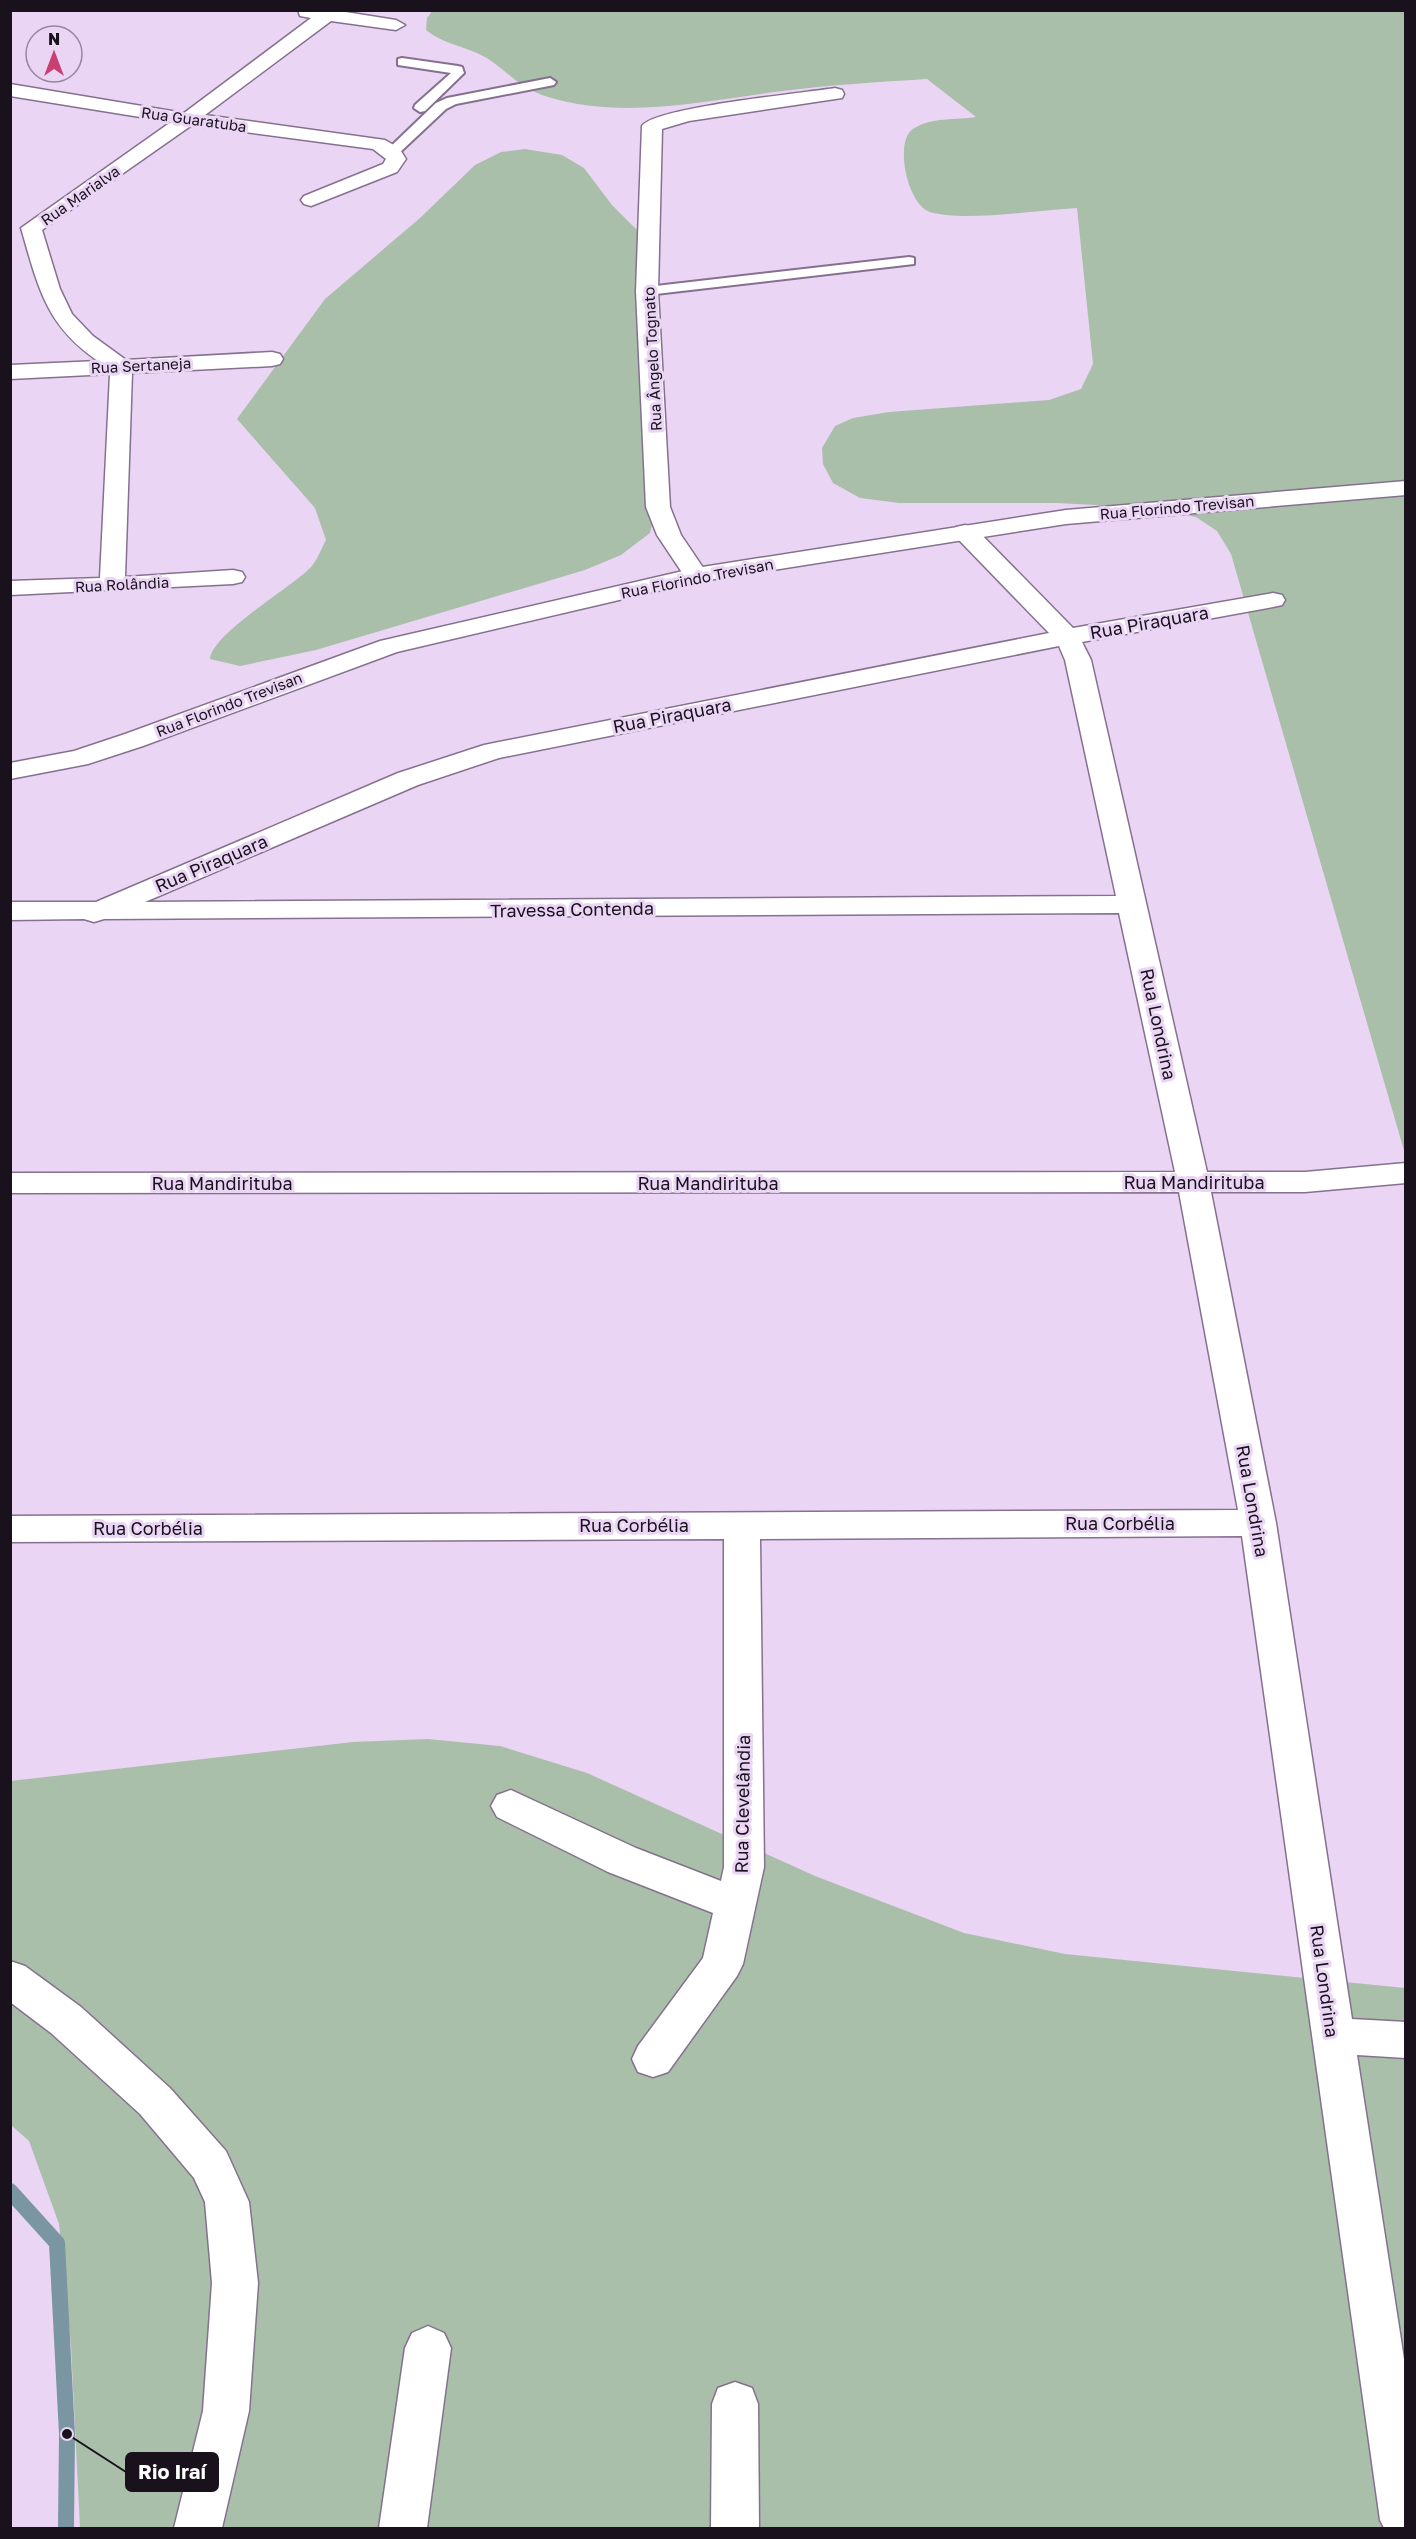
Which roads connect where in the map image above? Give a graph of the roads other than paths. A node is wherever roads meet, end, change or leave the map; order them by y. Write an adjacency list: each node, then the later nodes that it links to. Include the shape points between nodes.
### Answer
1 (295, 10): 2 (street)
2 (327, 15): 3 (street); 9 (street, Rua Marialva)
3 (396, 25)
4 (402, 62): 8 (lane, via 458,73)
5 (550, 82): 10 (lane, via 452,101)
6 (10, 90): 9 (street, Rua Guaratuba)
7 (835, 94): 13 (street, Rua Ângelo Tognato, via 664,120 651,126)
8 (409, 117)
9 (188, 118): 10 (street, Rua Guaratuba); 15 (street, Rua Marialva, via 31,228 57,307 94,349)
10 (388, 142): 11 (street, via 396,159 390,168)
11 (311, 200)
12 (909, 261): 13 (lane)
13 (647, 291): 19 (street, Rua Ângelo Tognato, via 658,507 669,535)
14 (272, 359): 15 (street, Rua Sertaneja)
15 (121, 366): 16 (street, Rua Sertaneja); 21 (street)
16 (10, 372)
17 (1406, 488): 18 (street, Rua Florindo Trevisan, via 1066,517)
18 (965, 532): 19 (street, Rua Florindo Trevisan); 24 (street, Rua Londrina)
19 (696, 575): 25 (street, Rua Florindo Trevisan, via 389,646 134,740 79,758)
20 (233, 577): 21 (street, Rua Rolândia)
21 (112, 585): 22 (street, Rua Rolândia)
22 (10, 588)
23 (1273, 600): 24 (street, Rua Piraquara)
24 (1067, 637): 26 (street, Rua Londrina, via 1078,660); 28 (street, Rua Piraquara, via 493,751 408,779)
25 (10, 771)
26 (1133, 904): 28 (street, Travessa Contenda); 30 (street, Rua Londrina)
27 (10, 911): 28 (street, Travessa Contenda)
28 (94, 913)
29 (1406, 1173): 30 (street, Rua Mandirituba, via 1305,1182)
30 (1193, 1182): 31 (street, Rua Mandirituba); 32 (street, Rua Londrina)
31 (10, 1183)
32 (1258, 1523): 33 (street, Rua Corbélia); 38 (street, Rua Londrina)
33 (742, 1524): 34 (street, Rua Corbélia); 36 (street, Rua Clevelândia, via 744,1867)
34 (10, 1529)
35 (511, 1806): 36 (street, via 622,1860)
36 (736, 1905): 40 (street, Rua Clevelândia, via 722,1964)
37 (10, 1978): 44 (street, via 66,2020 155,2101 211,2165 226,2202 235,2283 226,2411)
38 (1334, 2036): 39 (street); 43 (street, Rua Londrina)
39 (1406, 2040)
40 (653, 2059)
41 (428, 2348): 45 (street)
42 (735, 2404): 46 (street)
43 (1404, 2520)
44 (198, 2529)
45 (404, 2529)
46 (735, 2529)

